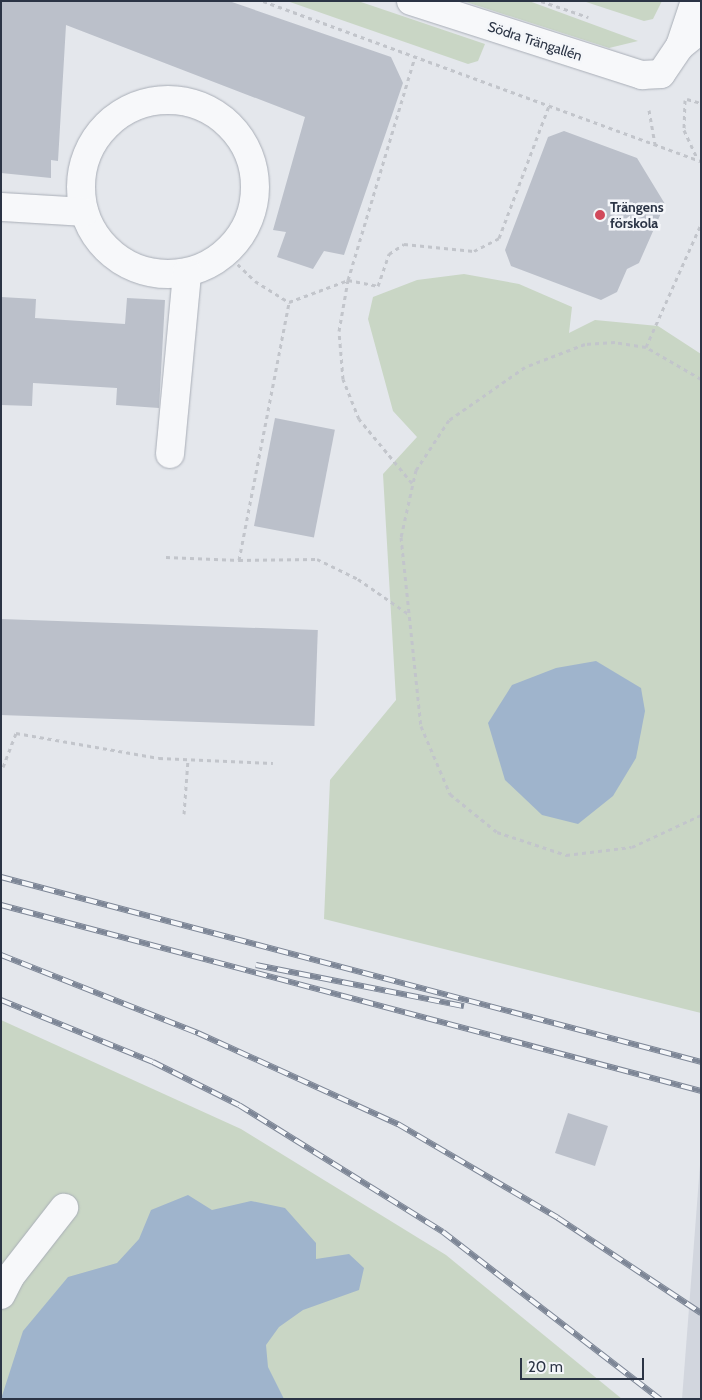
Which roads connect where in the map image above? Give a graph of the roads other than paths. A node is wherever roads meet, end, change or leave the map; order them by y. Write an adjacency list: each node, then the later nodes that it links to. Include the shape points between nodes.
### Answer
1 (411, 1): 3 (street, Södra Trängallén, via 642,75 661,74)
2 (695, 1): 3 (street)
3 (691, 38)
4 (1, 207): 5 (street)
5 (84, 212): 6 (street, via 106,249 124,262 165,275); 6 (street, via 80,185 85,159 97,135 116,116 141,104 167,99 193,103 217,114 237,132 250,156 256,182 253,208 243,233 226,253)
6 (187, 273): 7 (street)
7 (170, 454)
8 (64, 1208): 9 (street, via 10,1276)
9 (1, 1295)

